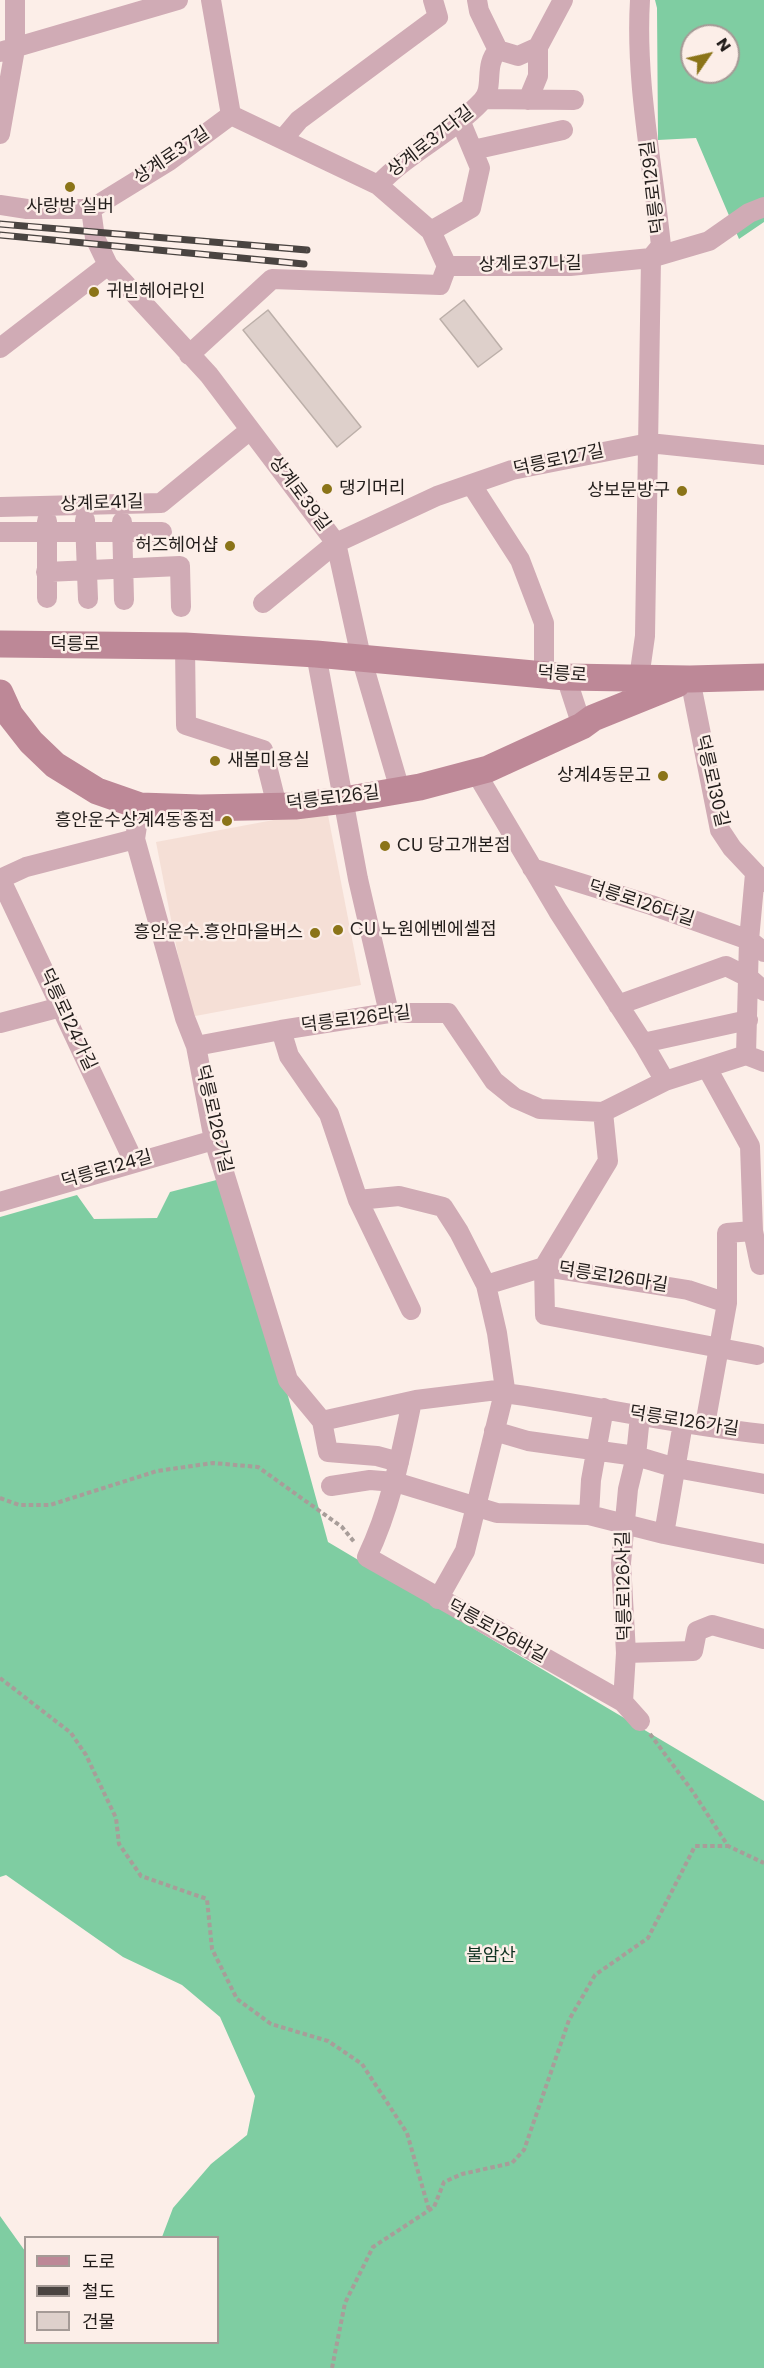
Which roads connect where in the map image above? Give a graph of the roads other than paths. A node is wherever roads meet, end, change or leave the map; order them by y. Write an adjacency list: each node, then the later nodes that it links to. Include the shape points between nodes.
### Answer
1 (15, 0): 10 (street)
2 (178, 0): 10 (street)
3 (211, 0): 14 (street)
4 (477, 0): 9 (street)
5 (563, 0): 8 (street)
6 (640, 0): 25 (street, 덕릉로129길, via 641,67 661,246)
7 (435, 9): 18 (street, via 299,120)
8 (538, 47): 9 (street, via 518,56); 12 (street, via 538,76)
9 (498, 50): 11 (street, 상계로37다길, via 490,58)
10 (7, 51): 17 (street)
11 (484, 99): 12 (street); 15 (street, 상계로37다길)
12 (528, 100): 13 (street)
13 (574, 100)
14 (231, 115): 18 (street); 23 (street, 상계로37길, via 169,161)
15 (460, 120): 19 (street); 20 (street, 상계로37다길, via 396,166)
16 (563, 130): 19 (street)
17 (0, 134)
18 (283, 139): 20 (street)
19 (473, 150): 24 (street, via 480,168 471,208)
20 (378, 185): 24 (street)
21 (0, 205): 23 (street)
22 (764, 207): 25 (street, 상계로37나길, via 709,241)
23 (91, 209): 26 (street, 상계로39길, via 95,238)
24 (431, 231): 27 (street)
25 (651, 258): 27 (street, 상계로37나길, via 570,266); 31 (street, 덕릉로129길)
26 (108, 265): 28 (street); 29 (street, 상계로39길)
27 (447, 266): 29 (street, via 440,285 272,279)
28 (0, 348)
29 (189, 355): 30 (street, 상계로39길)
30 (250, 430): 34 (street, 상계로41길, via 161,503); 43 (street, 상계로39길)
31 (649, 443): 32 (street); 33 (street, 덕릉로127길, via 534,465); 58 (street, 덕릉로129길, via 645,636)
32 (764, 455)
33 (471, 484): 43 (street, 덕릉로127길); 56 (street, via 520,560 544,623)
34 (122, 504): 35 (street, 상계로41길); 41 (street)
35 (85, 505): 36 (street, 상계로41길); 40 (street)
36 (47, 506): 37 (street, 상계로41길); 39 (street)
37 (0, 507)
38 (0, 532): 39 (street, 상계로41길)
39 (47, 532): 40 (street, 상계로41길); 46 (street)
40 (86, 532): 41 (street, 상계로41길); 45 (street)
41 (122, 532): 42 (street, 상계로41길); 44 (street)
42 (162, 532)
43 (336, 543): 50 (street, 덕릉로127길); 55 (street, 상계로39길)
44 (123, 568): 45 (street); 49 (street); 51 (street, via 180,566)
45 (87, 570): 46 (street); 48 (street)
46 (46, 572): 47 (street)
47 (47, 598)
48 (88, 599)
49 (124, 600)
50 (263, 603)
51 (181, 607)
52 (0, 644): 53 (main road, 덕릉로)
53 (185, 645): 54 (main road, 덕릉로); 66 (street, via 186,726 263,750)
54 (316, 654): 55 (main road, 덕릉로); 64 (street)
55 (361, 657): 56 (main road, 덕릉로); 63 (street)
56 (555, 675): 58 (main road, 덕릉로); 61 (street)
57 (764, 677): 59 (main road, 덕릉로)
58 (639, 678): 59 (main road, 덕릉로)
59 (690, 679): 61 (main road, 덕릉로126길, via 593,717); 69 (street, 덕릉로130길, via 720,830)
60 (0, 693): 65 (main road, 덕릉로126길, via 10,715 55,765 97,791)
61 (582, 726): 62 (main road, 덕릉로126길, via 488,769)
62 (475, 771): 63 (main road, 덕릉로126길); 68 (street)
63 (400, 790): 64 (main road, 덕릉로126길)
64 (344, 800): 66 (main road, 덕릉로126길); 76 (street)
65 (140, 806): 66 (main road, 덕릉로126길); 67 (street, 덕릉로126가길)
66 (277, 806)
67 (135, 839): 70 (street, via 26,867); 81 (street, 덕릉로126가길)
68 (532, 868): 71 (street, 덕릉로126다길, via 651,905); 74 (street)
69 (759, 878): 71 (street, 덕릉로130길)
70 (0, 879): 75 (street, 덕릉로124가길)
71 (756, 946): 72 (street, 덕릉로130길)
72 (748, 977): 73 (street); 74 (street, via 726,966); 77 (street, 덕릉로130길)
73 (764, 992)
74 (618, 1005): 80 (street)
75 (61, 1007): 78 (street); 88 (street, 덕릉로124가길)
76 (389, 1013): 79 (street, 덕릉로126라길); 85 (street, 덕릉로126라길, via 448,1013 494,1081 515,1098 540,1109)
77 (748, 1020): 80 (street); 82 (street, 덕릉로130길)
78 (0, 1023)
79 (281, 1030): 81 (street, 덕릉로126라길); 89 (street, via 289,1056 329,1114)
80 (643, 1043): 84 (street)
81 (196, 1046): 86 (street, 덕릉로126가길)
82 (755, 1058): 83 (street, 덕릉로126라길)
83 (707, 1068): 84 (street, 덕릉로126라길); 87 (street)
84 (665, 1081): 85 (street, 덕릉로126라길)
85 (603, 1112): 93 (street, via 608,1161)
86 (214, 1140): 88 (street, 덕릉로124길); 103 (street, 덕릉로126가길, via 288,1380)
87 (757, 1145): 91 (street)
88 (134, 1162): 90 (street, 덕릉로124길)
89 (358, 1200): 94 (street, via 399,1196 443,1207); 96 (street)
90 (0, 1202)
91 (753, 1231): 92 (street); 95 (street, via 727,1233)
92 (760, 1265)
93 (544, 1267): 94 (street); 95 (street, 덕릉로126마길, via 688,1290); 97 (street, 덕릉로126마길, via 544,1315)
94 (486, 1285): 99 (street)
95 (727, 1303): 97 (street)
96 (411, 1310)
97 (720, 1349): 98 (street, 덕릉로126마길); 105 (street)
98 (757, 1355)
99 (505, 1389): 100 (street, 덕릉로126가길); 101 (street, 덕릉로126가길, via 505,1393); 106 (street, 덕릉로126바길)
100 (412, 1401): 103 (street, 덕릉로126가길); 110 (street)
101 (604, 1408): 102 (street, 덕릉로126가길); 108 (street, 덕릉로126가길)
102 (640, 1416): 104 (street, 덕릉로126가길); 109 (street, 덕릉로126사길)
103 (322, 1421): 110 (street, 덕릉로126가길, via 328,1452)
104 (683, 1423): 105 (street, 덕릉로126가길); 111 (street)
105 (705, 1425): 107 (street, 덕릉로126가길)
106 (494, 1431): 108 (street, via 528,1442); 115 (street, 덕릉로126바길)
107 (764, 1434)
108 (597, 1450): 109 (street); 116 (street, 덕릉로126가길)
109 (636, 1456): 111 (street); 117 (street, 덕릉로126사길)
110 (399, 1462): 112 (street)
111 (676, 1468): 113 (street); 118 (street)
112 (395, 1482): 114 (street, via 370,1480); 115 (street); 120 (street, via 367,1557)
113 (764, 1484)
114 (331, 1485)
115 (477, 1506): 116 (street, via 497,1513); 120 (street, 덕릉로126바길, via 465,1551)
116 (589, 1515): 117 (street)
117 (624, 1524): 118 (street); 122 (street, 덕릉로126사길, via 621,1563)
118 (664, 1534): 119 (street)
119 (764, 1554)
120 (438, 1599): 123 (street, 덕릉로126바길)
121 (764, 1639): 122 (street, 덕릉로126사길, via 712,1625 697,1631 693,1651)
122 (626, 1653): 123 (street)
123 (623, 1702): 124 (street, 덕릉로126바길)
124 (640, 1721)

